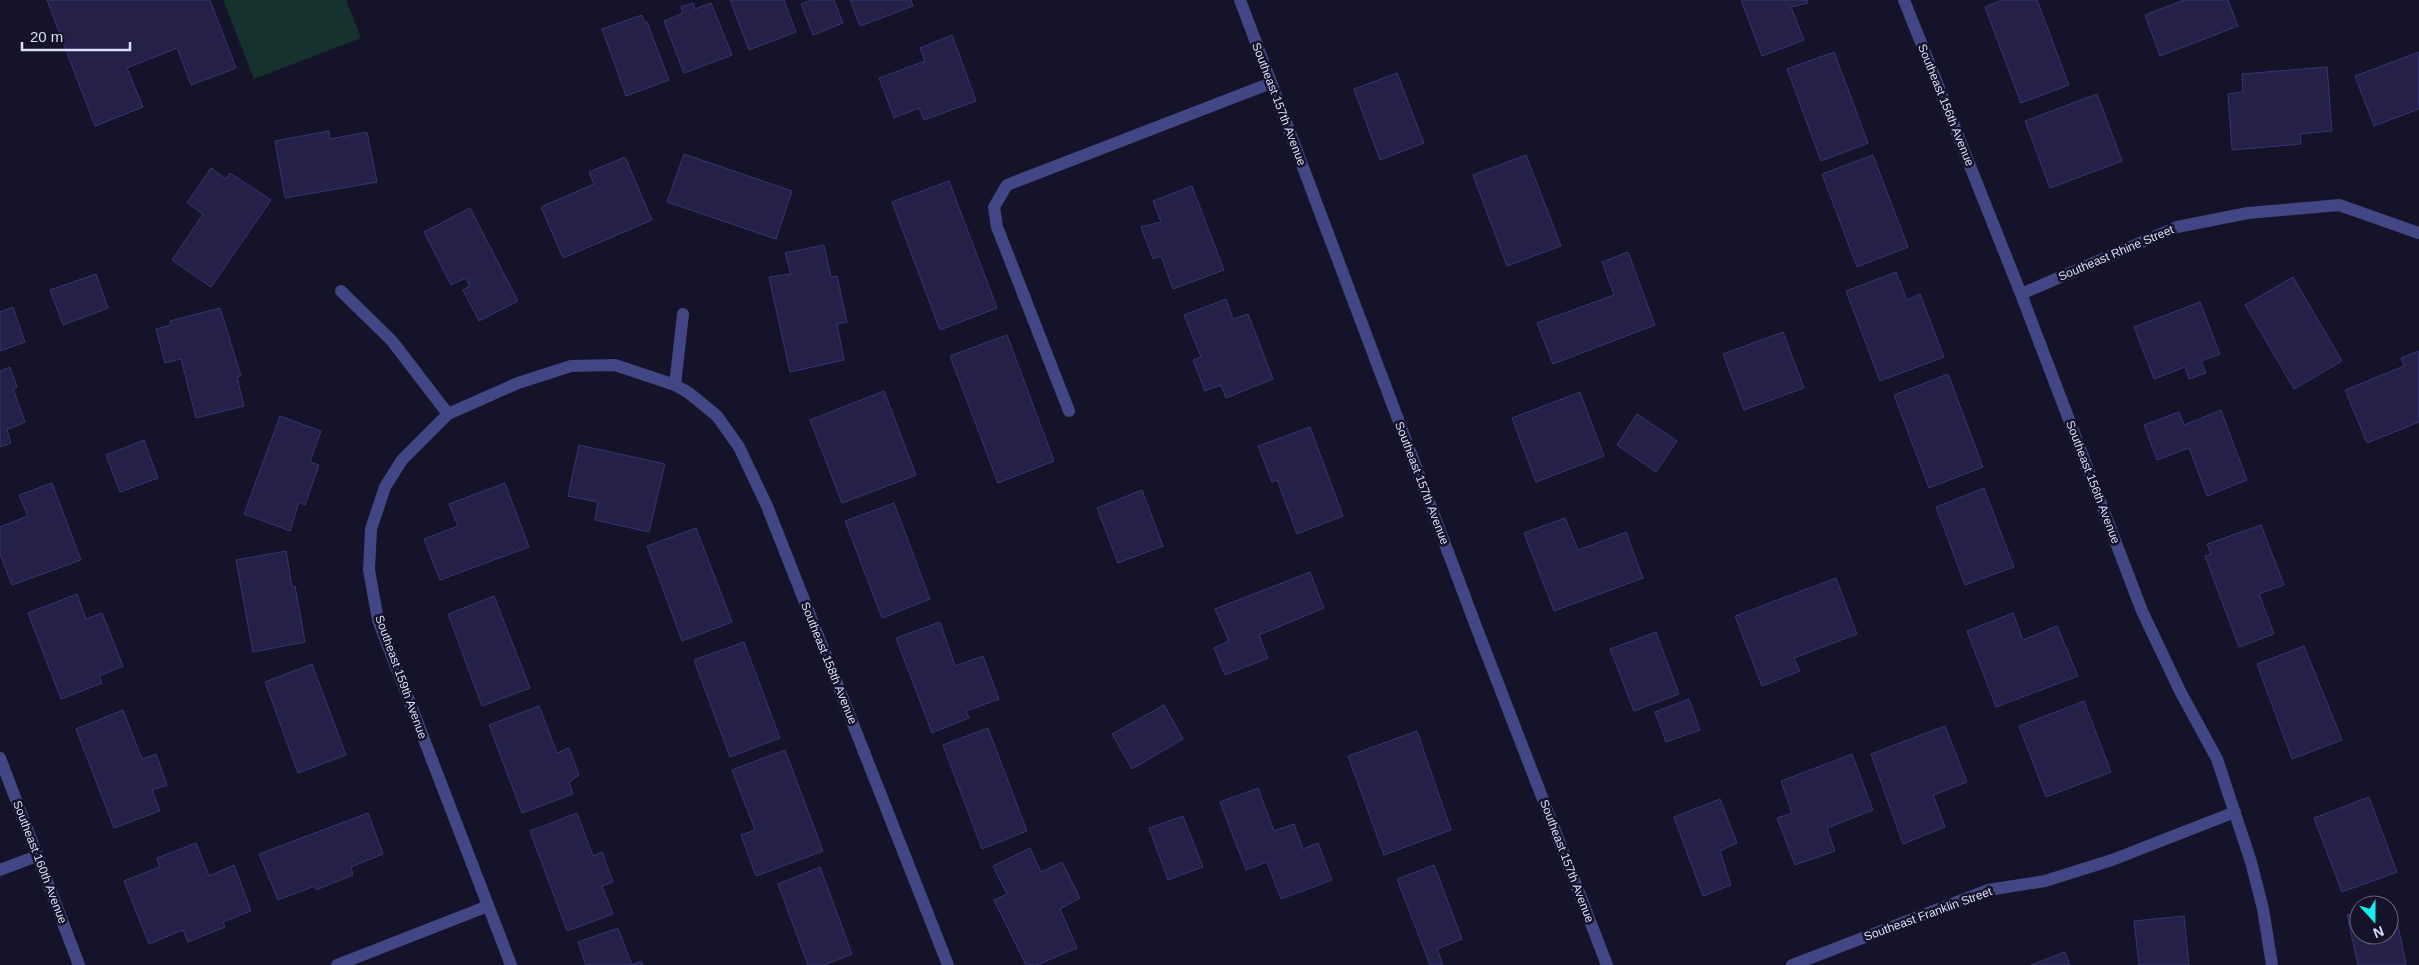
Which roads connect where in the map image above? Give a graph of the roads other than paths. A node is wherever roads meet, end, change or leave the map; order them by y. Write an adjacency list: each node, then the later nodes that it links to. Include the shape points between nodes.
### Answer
1 (1240, 0): 3 (street, Southeast 157th Avenue)
2 (1904, 0): 6 (street, Southeast 156th Avenue)
3 (1271, 83): 9 (street, via 1007,185 994,207 997,227); 20 (street, Southeast 157th Avenue)
4 (2419, 233): 6 (street, Southeast Rhine Street, via 2339,205 2248,213 2177,227)
5 (340, 291): 10 (street, via 392,341)
6 (2021, 294): 12 (street, Southeast 156th Avenue, via 2142,611 2217,759)
7 (683, 314): 8 (street)
8 (675, 385): 10 (street, Southeast 158th Avenue, via 615,365 571,366 518,383); 19 (street, Southeast 158th Avenue, via 717,416 739,447 767,506)
9 (1069, 412)
10 (448, 414): 15 (street, Southeast 159th Avenue, via 402,460 385,487 371,529 370,570 378,620)
11 (0, 758): 13 (street, Southeast 160th Avenue)
12 (2235, 812): 21 (street, Southeast Franklin Street, via 2093,866 2045,881 1988,890); 22 (street, Southeast 156th Avenue, via 2263,909)
13 (37, 856): 14 (street); 16 (street, Southeast 160th Avenue)
14 (0, 870)
15 (488, 906): 17 (street); 18 (street, Southeast 159th Avenue)
16 (79, 965)
17 (337, 965)
18 (511, 965)
19 (948, 965)
20 (1607, 965)
21 (1792, 965)
22 (2272, 965)

